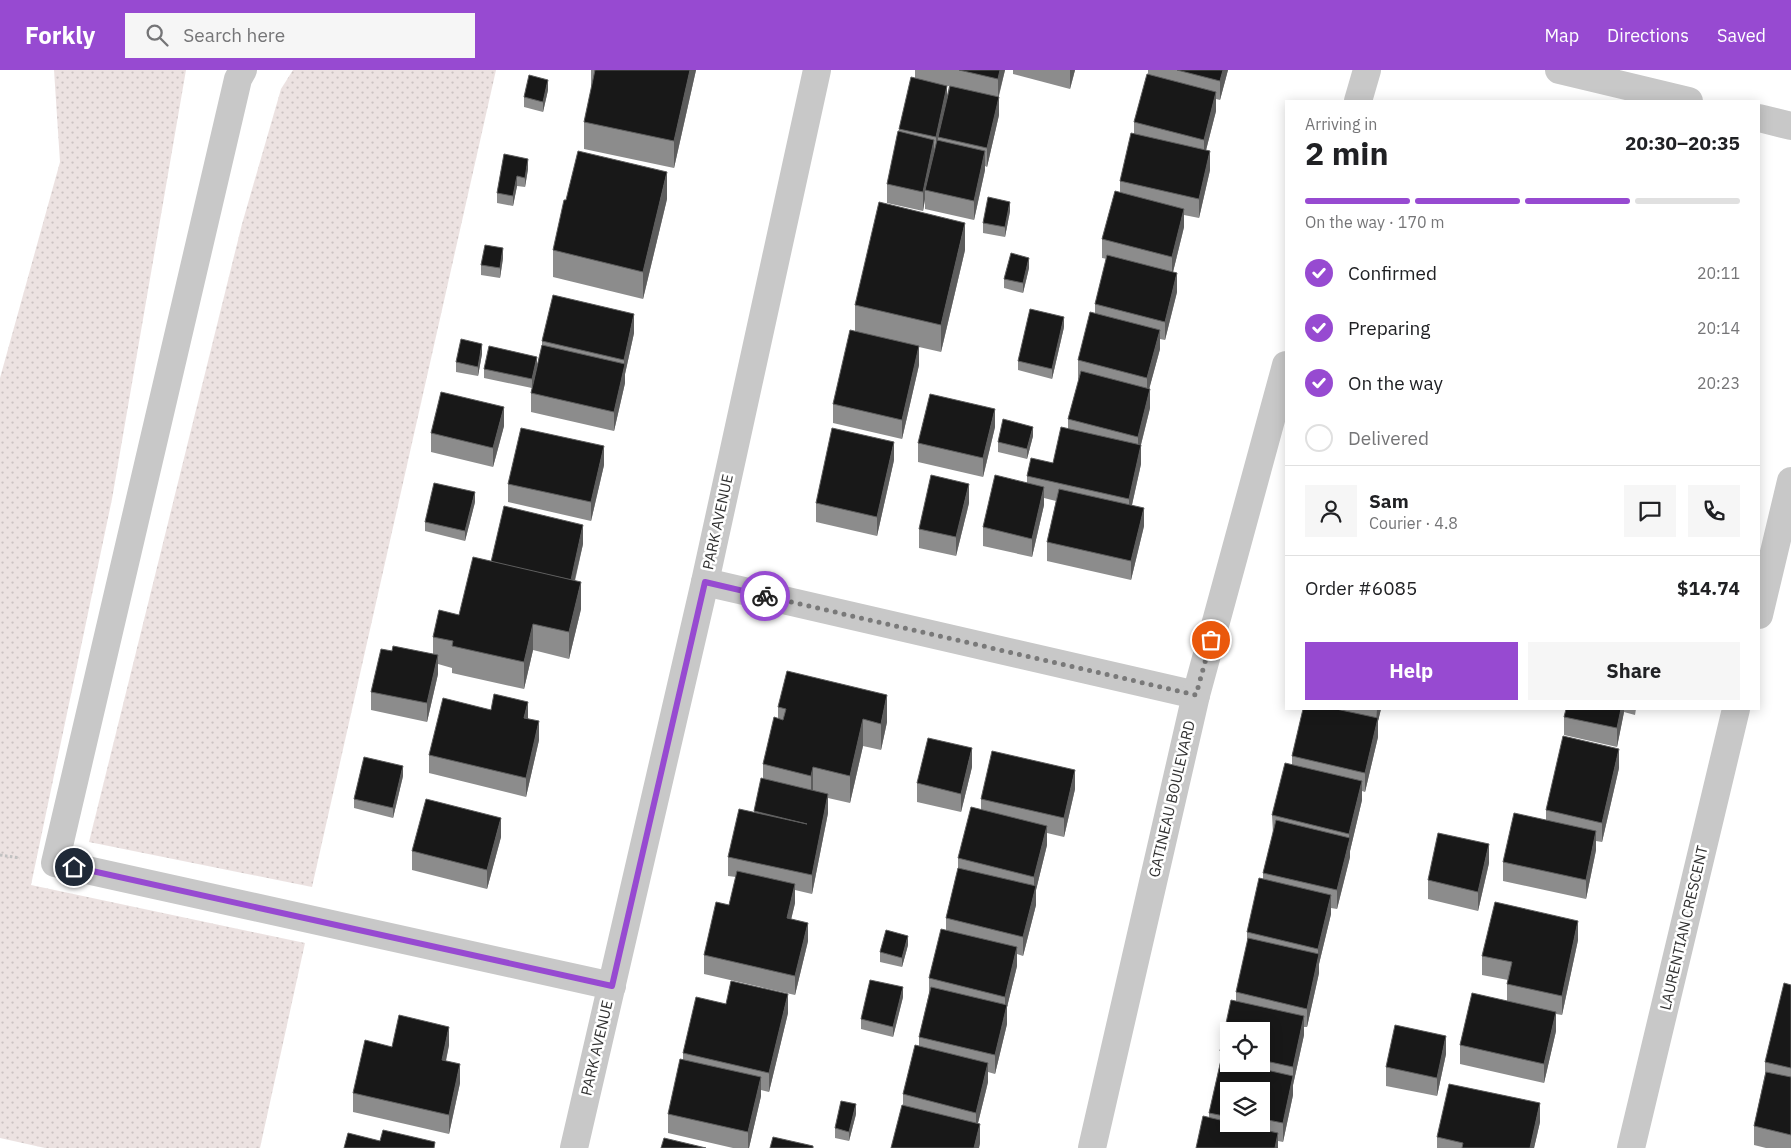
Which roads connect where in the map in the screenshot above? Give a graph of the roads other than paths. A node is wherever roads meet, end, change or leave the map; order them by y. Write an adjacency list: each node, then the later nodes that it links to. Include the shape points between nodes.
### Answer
1 (243, 70): 15 (street, via 238,79 55,862)
2 (817, 70): 11 (street, PARK AVENUE)
3 (1367, 70): 5 (street)
4 (1558, 70): 6 (street)
5 (1358, 100)
6 (1685, 100)
7 (1760, 118): 8 (street)
8 (1791, 126)
9 (1285, 369): 13 (street, GATINEAU BOULEVARD)
10 (1791, 481): 12 (street)
11 (705, 582): 13 (street); 15 (street, PARK AVENUE)
12 (1760, 611)
13 (1196, 695): 17 (street, GATINEAU BOULEVARD)
14 (1736, 710): 18 (street, LAURENTIAN CRESCENT)
15 (612, 986): 16 (street, PARK AVENUE)
16 (574, 1148)
17 (1092, 1148)
18 (1631, 1148)

